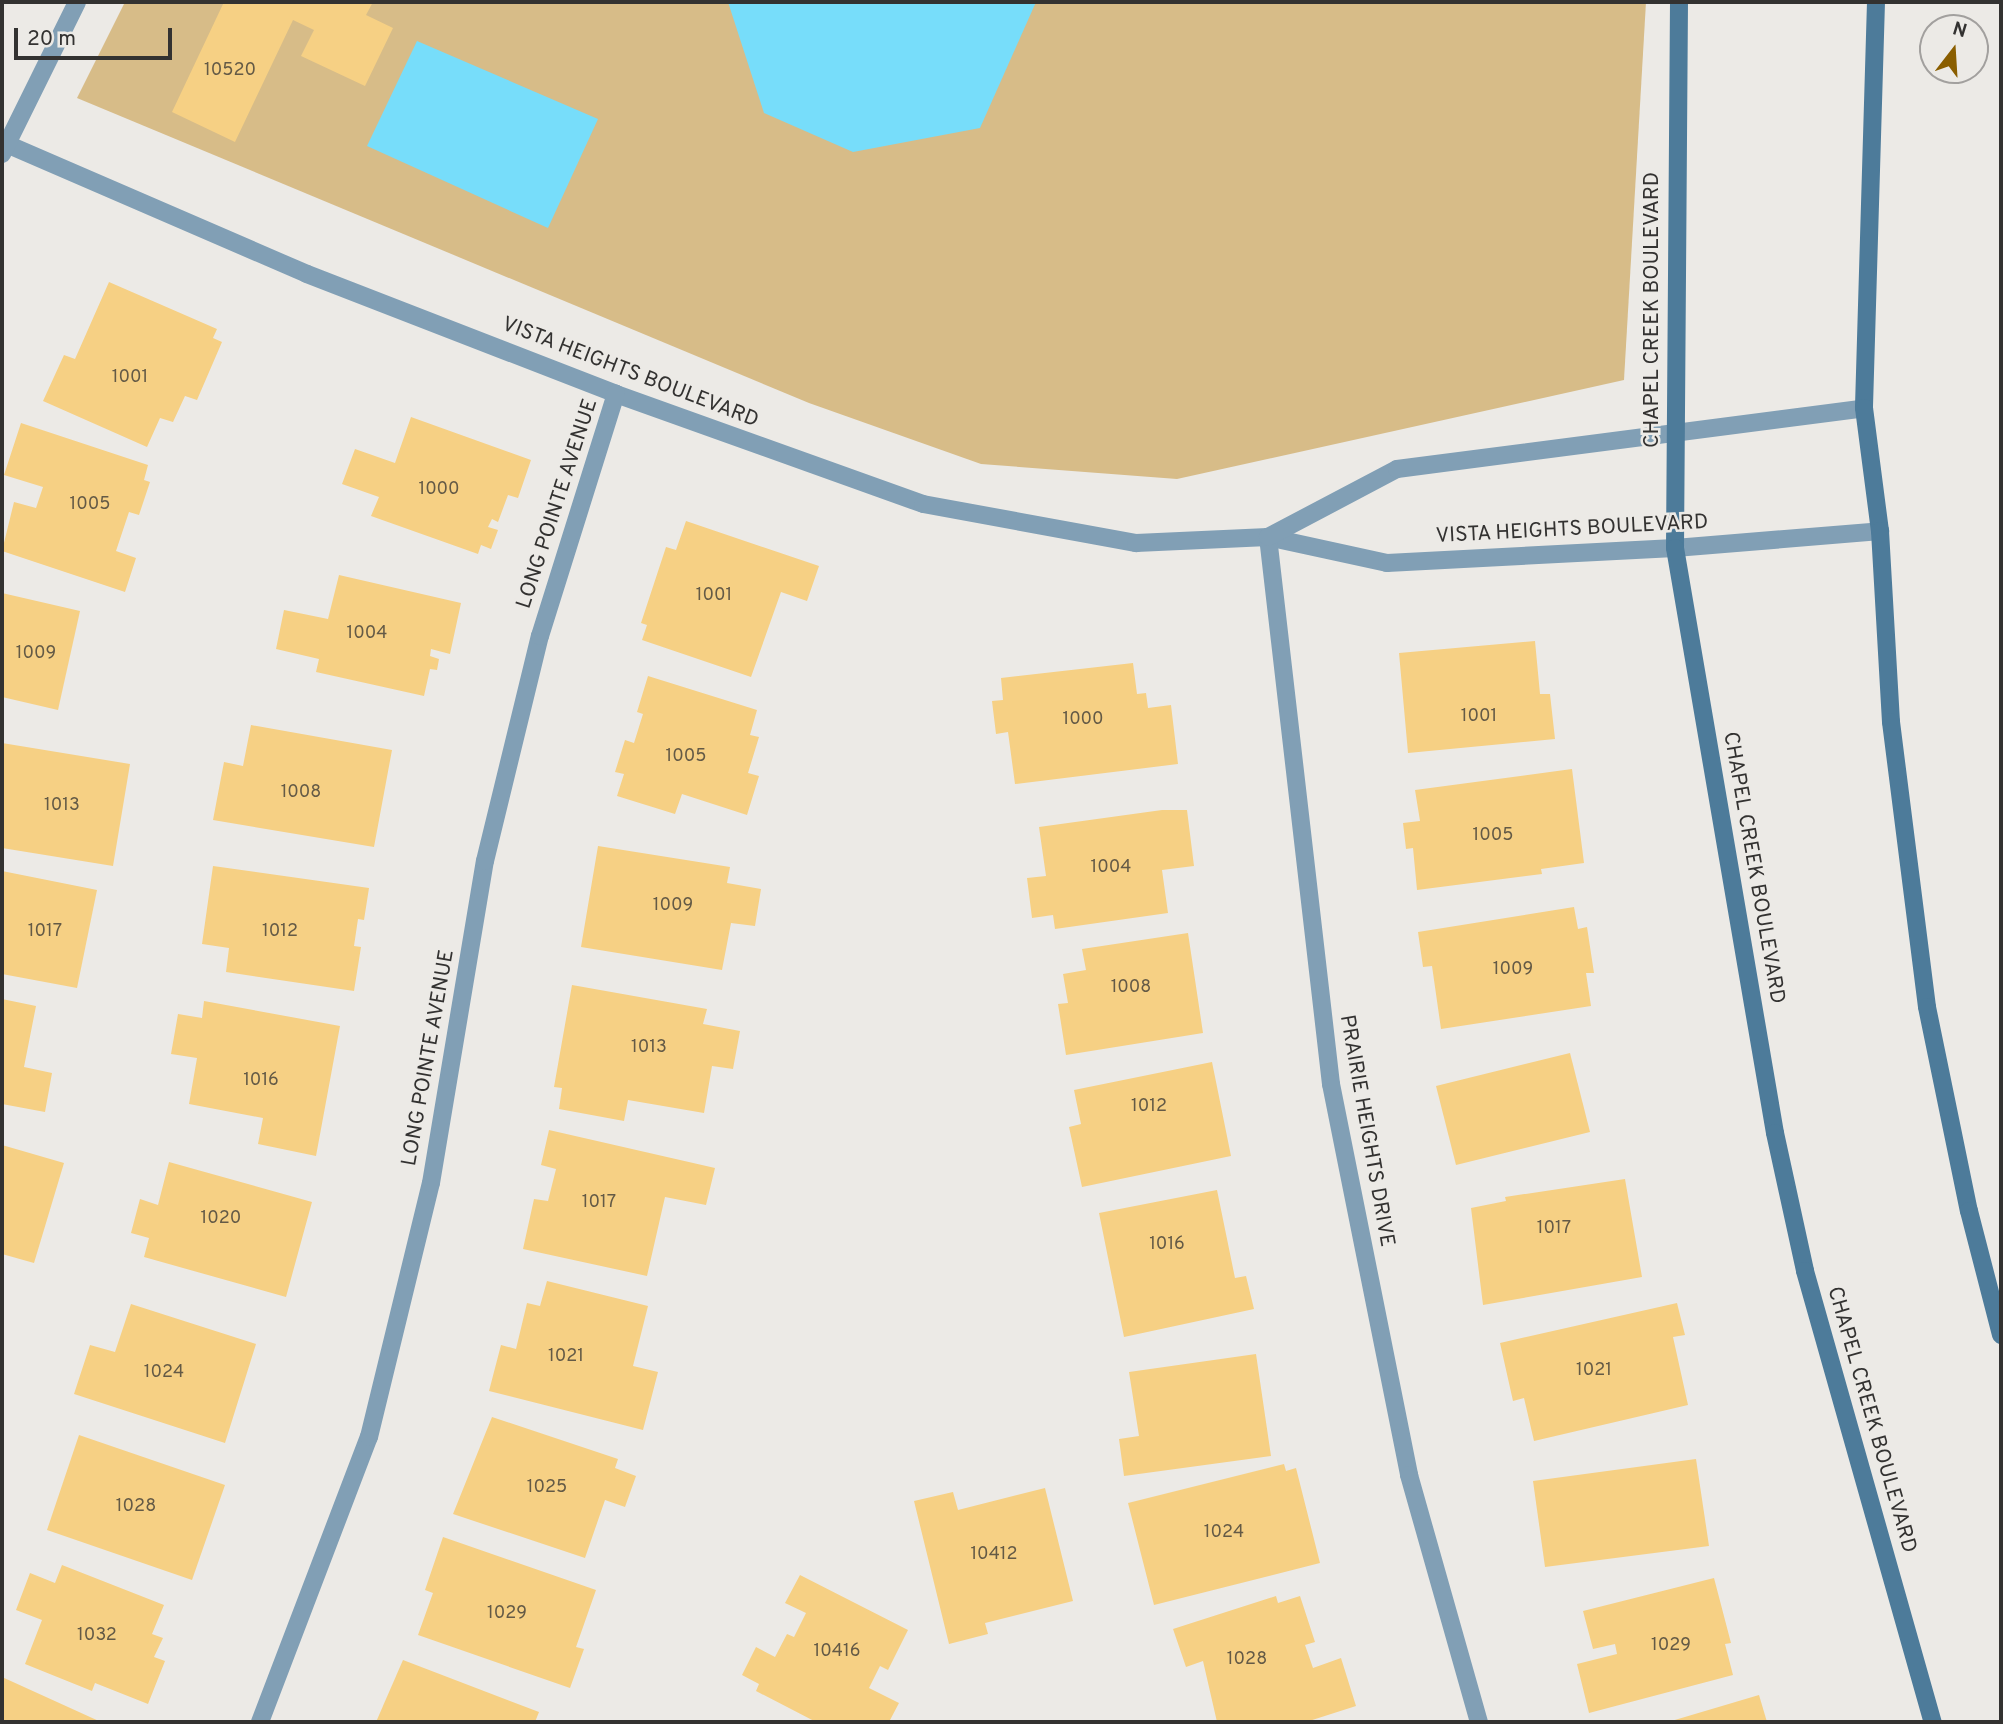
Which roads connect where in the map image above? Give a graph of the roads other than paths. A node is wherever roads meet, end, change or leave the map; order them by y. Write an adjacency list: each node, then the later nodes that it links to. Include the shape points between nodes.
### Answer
1 (77, 2): 4 (street)
2 (1679, 2): 7 (main road, CHAPEL CREEK BOULEVARD)
3 (1876, 2): 6 (main road)
4 (3, 147): 5 (street, VISTA HEIGHTS BOULEVARD, via 307,274)
5 (616, 394): 9 (street, VISTA HEIGHTS BOULEVARD, via 923,504 1136,542); 12 (street, LONG POINTE AVENUE, via 540,636 485,862 431,1183 369,1437)
6 (1864, 408): 7 (street, VISTA HEIGHTS BOULEVARD); 8 (main road)
7 (1675, 431): 9 (street, VISTA HEIGHTS BOULEVARD, via 1397,469); 10 (main road, CHAPEL CREEK BOULEVARD)
8 (1880, 531): 10 (street, VISTA HEIGHTS BOULEVARD); 11 (main road, via 1891,722 1927,1007 1969,1211)
9 (1268, 537): 10 (street, VISTA HEIGHTS BOULEVARD, via 1388,563); 13 (street, PRAIRIE HEIGHTS DRIVE, via 1331,1084 1409,1475)
10 (1675, 548): 14 (main road, CHAPEL CREEK BOULEVARD, via 1775,1133 1805,1271)
11 (2001, 1335)
12 (260, 1722)
13 (1479, 1722)
14 (1933, 1722)

